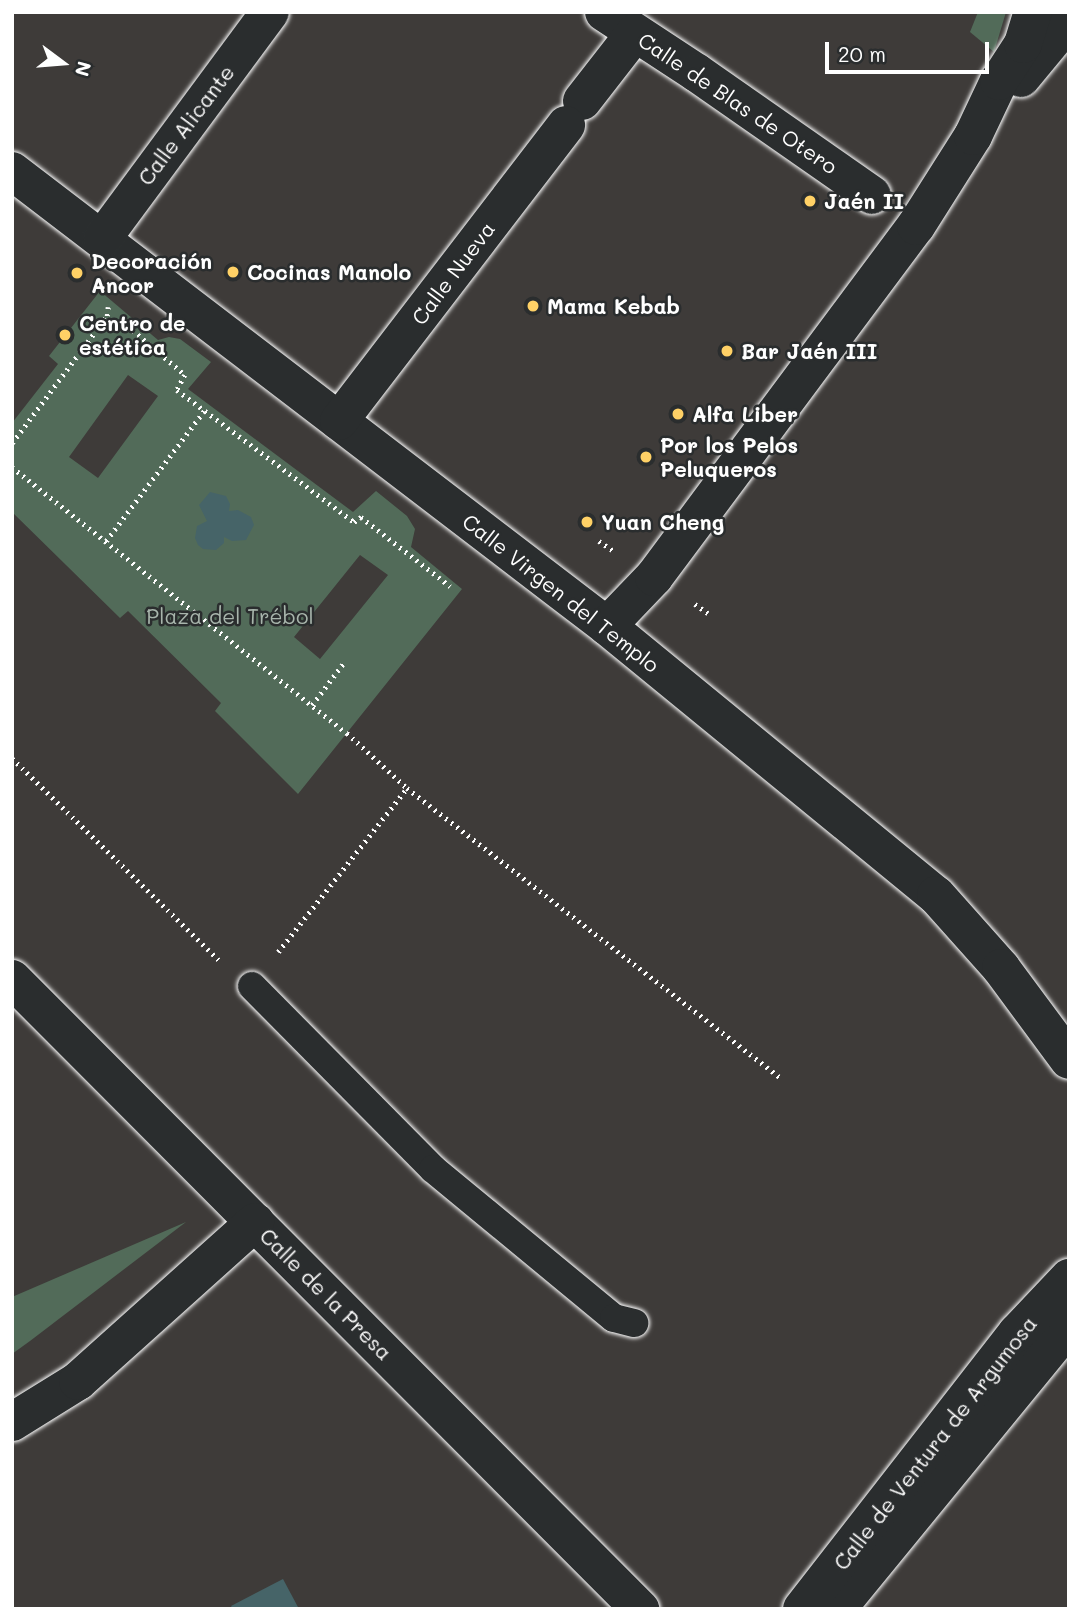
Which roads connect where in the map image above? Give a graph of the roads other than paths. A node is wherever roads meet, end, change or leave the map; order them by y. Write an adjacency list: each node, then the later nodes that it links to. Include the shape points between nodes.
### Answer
1 (271, 12): 8 (street, Calle Alicante)
2 (1033, 12): 5 (street, via 1023,44)
3 (1069, 20): 5 (street)
4 (619, 23): 7 (street, Calle de Blas de Otero); 9 (street, Calle Nueva, via 574,113)
5 (973, 136): 10 (street, via 916,226 797,388 654,577)
6 (12, 171): 8 (street, Calle Virgen del Templo)
7 (872, 195)
8 (102, 239): 9 (street, Calle Virgen del Templo)
9 (339, 421): 10 (street, Calle Virgen del Templo)
10 (607, 626): 13 (street, Calle Virgen del Templo, via 936,895 1001,968)
11 (12, 979): 14 (street, Calle de la Presa)
12 (252, 986): 16 (lane, via 433,1169 614,1318)
13 (1069, 1060)
14 (255, 1222): 18 (street, via 78,1381); 19 (street, Calle de la Presa)
15 (1069, 1279): 20 (street, Calle de Ventura de Argumosa, via 1017,1334)
16 (634, 1323)
17 (1069, 1325): 21 (street, Calle de Ventura de Argumosa)
18 (12, 1422)
19 (640, 1609)
20 (802, 1609)
21 (837, 1609)

